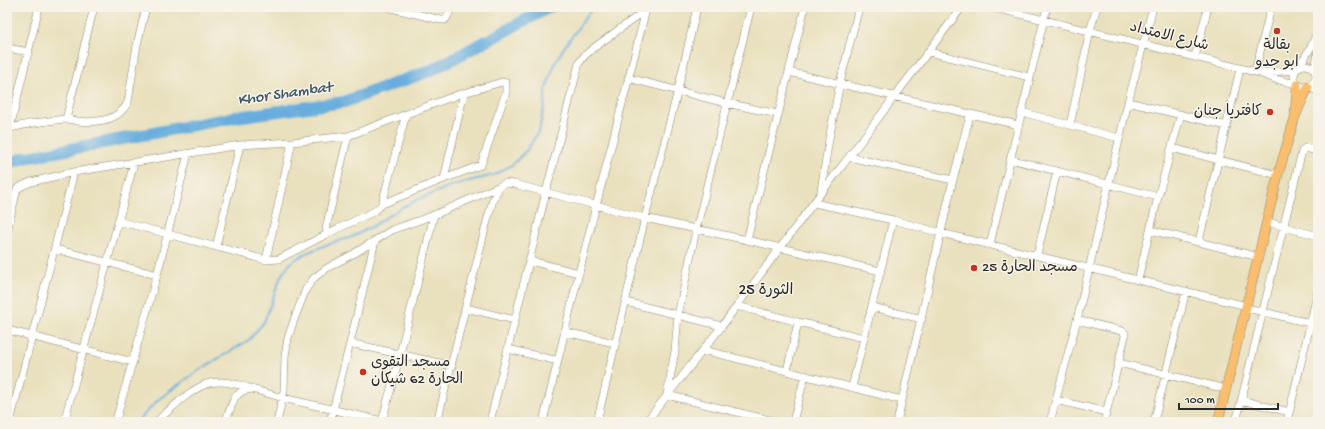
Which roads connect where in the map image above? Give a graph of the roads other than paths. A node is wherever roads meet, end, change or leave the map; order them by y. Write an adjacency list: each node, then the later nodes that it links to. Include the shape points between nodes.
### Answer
1 (39, 7): 25 (street)
2 (94, 7): 50 (street)
3 (146, 7): 50 (street, via 125,108 117,115 104,120)
4 (388, 7): 17 (street)
5 (450, 7): 17 (street, via 445,20)
6 (697, 7): 38 (street)
7 (751, 7): 43 (street)
8 (805, 7): 31 (street)
9 (859, 7): 35 (street)
10 (962, 7): 26 (street)
11 (995, 7): 19 (street, شارع الامتداد)
12 (1047, 7): 19 (street)
13 (1097, 7): 21 (street)
14 (1153, 7): 22 (street)
15 (1208, 7): 27 (street)
16 (1271, 7): 32 (street)
17 (396, 8)
18 (648, 9): 34 (street); 73 (street, via 599,44 580,62)
19 (1043, 20): 21 (street, شارع الامتداد); 33 (street)
20 (1318, 30): 28 (street, via 1310,49)
21 (1090, 31): 22 (street, شارع الامتداد); 51 (street)
22 (1143, 44): 27 (street, شارع الامتداد); 42 (street)
23 (1318, 44): 30 (street)
24 (7, 48): 25 (street)
25 (29, 52): 54 (street)
26 (929, 52): 33 (street); 41 (street)
27 (1195, 57): 29 (street, شارع الامتداد)
28 (1297, 68): 30 (street, via 1309,66); 32 (street, شارع الامتداد); 36 (street, via 1293,75)
29 (1240, 69): 32 (street, شارع الامتداد); 53 (street)
30 (1315, 71): 37 (street)
31 (789, 72): 35 (street); 46 (street)
32 (1257, 73): 36 (street)
33 (1029, 77): 44 (street)
34 (628, 78): 38 (street); 78 (street)
35 (840, 83): 41 (street); 74 (street)
36 (1296, 84): 37 (street, via 1300,87); 49 (main road)
37 (1312, 86): 39 (street); 49 (main road)
38 (678, 90): 43 (street); 80 (street)
39 (1318, 91)
40 (464, 93): 45 (street); 69 (street); 69 (street, via 502,82 506,82 507,86 482,165)
41 (894, 96): 48 (street); 62 (street)
42 (1128, 102): 47 (street); 56 (street)
43 (726, 103): 46 (street); 85 (street)
44 (1021, 112): 51 (street); 52 (street)
45 (406, 114): 55 (street); 77 (street)
46 (778, 114): 92 (street)
47 (1181, 114): 53 (street); 59 (street)
48 (970, 115): 52 (street); 70 (street)
49 (1295, 117): 68 (main road)
50 (66, 119): 54 (street)
51 (1070, 125): 56 (street)
52 (1018, 126): 63 (street)
53 (1227, 126): 64 (street)
54 (8, 129)
55 (348, 136): 57 (street); 88 (street, via 326,228)
56 (1120, 138): 71 (street)
57 (292, 142): 58 (street); 101 (street)
58 (240, 145): 61 (street); 96 (street)
59 (1172, 148): 64 (street); 75 (street)
60 (1318, 152): 84 (street, via 1305,148 1302,151)
61 (188, 154): 65 (street); 90 (street)
62 (849, 157): 70 (street); 74 (street)
63 (1010, 159): 66 (street); 95 (street)
64 (1219, 160): 68 (street); 94 (street)
65 (134, 163): 67 (street); 82 (street)
66 (1057, 171): 71 (street); 99 (street)
67 (74, 172): 87 (street, via 31,182 17,189); 98 (street)
68 (1278, 175): 83 (main road)
69 (444, 179): 77 (street)
70 (953, 180): 89 (street)
71 (1108, 184): 75 (street); 104 (street)
72 (500, 186): 73 (street, via 506,183 514,184); 79 (street); 115 (street, via 491,208)
73 (546, 192): 78 (street); 102 (street)
74 (821, 193): 76 (street)
75 (1158, 197): 86 (street)
76 (814, 203): 81 (street); 97 (street)
77 (382, 204): 88 (street, via 375,211)
78 (596, 205): 80 (street); 106 (street)
79 (434, 215): 93 (street, via 392,230); 134 (street)
80 (645, 218): 85 (street); 111 (street)
81 (893, 220): 89 (street); 105 (street)
82 (118, 222): 90 (street); 103 (street)
83 (1268, 222): 84 (street); 100 (main road)
84 (1284, 227): 91 (street); 116 (street)
85 (696, 230): 92 (street); 117 (street)
86 (1150, 230): 94 (street); 108 (street)
87 (7, 231)
88 (331, 232): 101 (street, via 279,259)
89 (941, 233): 95 (street); 118 (street)
90 (167, 234): 96 (street); 107 (street)
91 (1318, 236)
92 (747, 240): 97 (street)
93 (375, 241): 129 (street); 146 (street, via 323,270 306,289 288,338)
94 (1199, 241): 100 (street)
95 (990, 244): 99 (street)
96 (216, 247): 101 (street)
97 (781, 248): 105 (street); 112 (street)
98 (55, 249): 103 (street); 127 (street)
99 (1037, 255): 104 (street)
100 (1259, 257): 114 (main road)
101 (266, 260)
102 (530, 261): 106 (street); 119 (street)
103 (107, 262): 107 (street); 131 (street)
104 (1089, 268): 108 (street); 120 (street)
105 (880, 271): 113 (street)
106 (579, 273): 126 (street)
107 (157, 275): 135 (street)
108 (1138, 280): 109 (street)
109 (1186, 291): 114 (street); 140 (street)
110 (1318, 291): 122 (street)
111 (626, 302): 117 (street); 130 (street)
112 (737, 306): 121 (street); 124 (street)
113 (872, 307): 118 (street); 128 (street)
114 (1247, 307): 116 (street); 144 (main road)
115 (466, 308): 119 (street); 138 (street)
116 (1263, 312): 122 (street); 149 (street)
117 (678, 315): 124 (street); 145 (street)
118 (922, 319): 147 (street)
119 (515, 320): 132 (street)
120 (1077, 320): 137 (street, via 1125,333); 148 (street)
121 (798, 322): 128 (street); 139 (street)
122 (1310, 324): 123 (street); 152 (street)
123 (1318, 325)
124 (722, 326): 133 (street)
125 (7, 330): 127 (street)
126 (565, 332): 130 (street); 136 (street)
127 (32, 336): 131 (street); 157 (street)
128 (864, 338): 142 (street)
129 (350, 343): 134 (street); 150 (street)
130 (615, 343): 166 (street)
131 (85, 349): 135 (street); 158 (street)
132 (508, 349): 136 (street); 164 (street)
133 (702, 350): 139 (street); 145 (street)
134 (400, 354): 138 (street); 155 (street)
135 (132, 362): 154 (street)
136 (558, 362): 165 (street)
137 (1118, 363): 140 (street); 151 (street)
138 (452, 366): 163 (street)
139 (786, 371): 141 (street)
140 (1166, 374): 144 (street); 174 (street)
141 (805, 376): 142 (street); 170 (street)
142 (852, 387): 147 (street)
143 (252, 389): 146 (street); 159 (street, via 222,382 206,384 188,395); 160 (street, via 242,391 235,397)
144 (1226, 389): 175 (main road)
145 (667, 395): 153 (street); 167 (street)
146 (283, 398): 150 (street); 161 (street)
147 (902, 400): 171 (street)
148 (1056, 400): 151 (street); 172 (street)
149 (1241, 400): 152 (street); 176 (street)
150 (332, 410): 155 (street); 162 (street)
151 (1106, 412): 173 (street)
152 (1289, 412): 156 (street)
153 (744, 414): 168 (street); 169 (street)
154 (116, 420)
155 (382, 421)
156 (1287, 421): 177 (street)
157 (10, 422)
158 (64, 422)
159 (156, 422)
160 (225, 422)
161 (277, 422)
162 (330, 422)
163 (437, 422)
164 (490, 422)
165 (544, 422)
166 (597, 422)
167 (646, 422)
168 (742, 422)
169 (778, 422)
170 (793, 422)
171 (898, 422)
172 (1050, 422)
173 (1104, 422)
174 (1154, 422)
175 (1218, 422)
176 (1236, 422)
177 (1296, 422)

